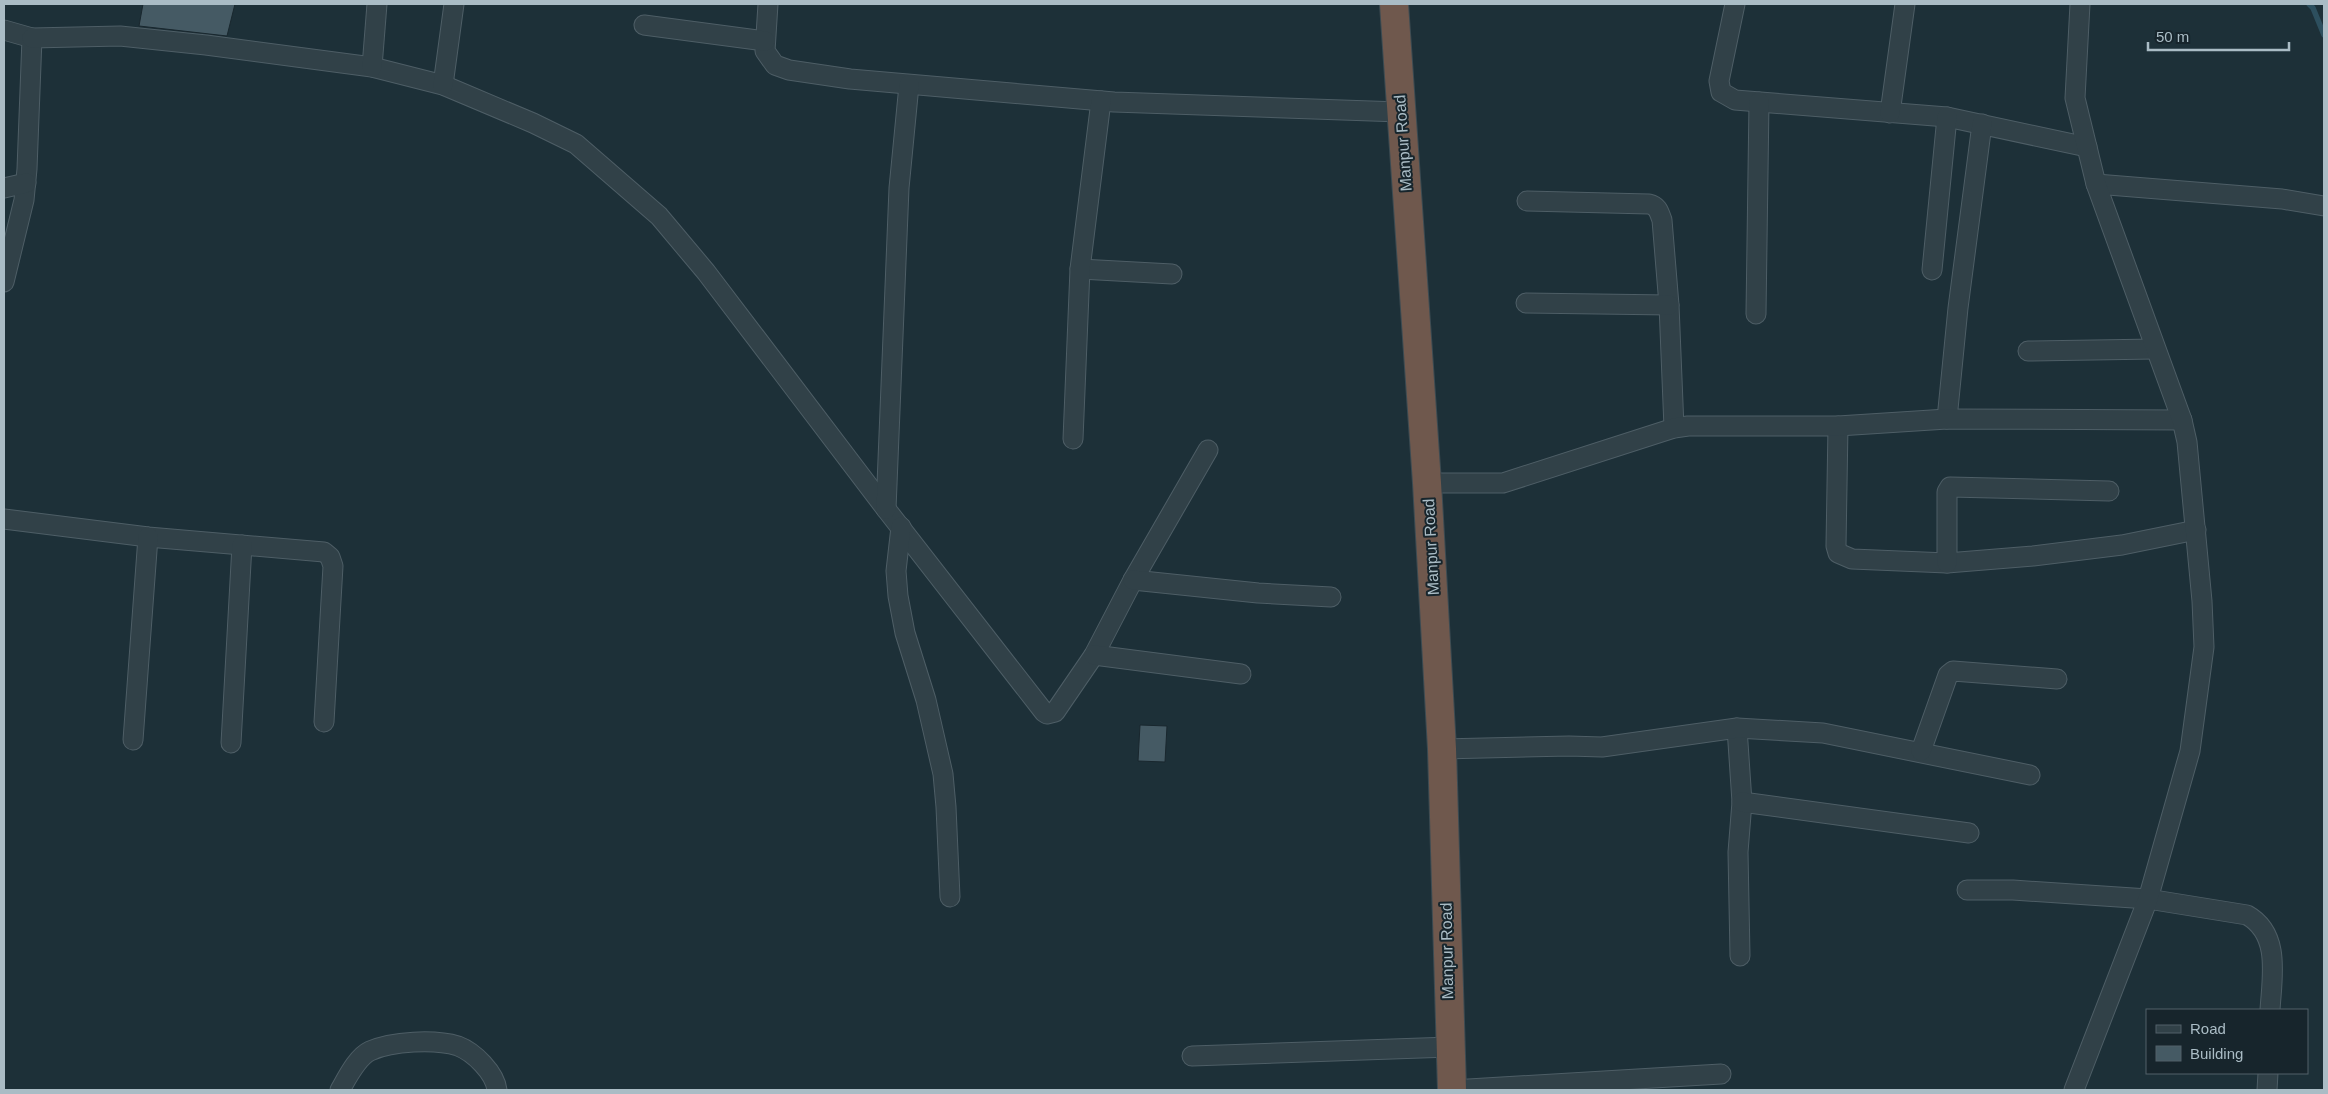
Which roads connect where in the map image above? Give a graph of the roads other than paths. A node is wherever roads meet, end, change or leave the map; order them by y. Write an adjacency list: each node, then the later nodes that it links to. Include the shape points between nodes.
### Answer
1 (377, 4): 12 (street)
2 (454, 4): 13 (street)
3 (768, 4): 11 (street)
4 (1394, 4): 17 (highway, Manpur Road)
5 (1735, 4): 16 (street, via 1719,81 1721,92 1735,100)
6 (1905, 4): 18 (street)
7 (2080, 4): 21 (street, via 2075,98)
8 (644, 25): 11 (street)
9 (4, 30): 10 (street)
10 (32, 38): 12 (street, via 120,36); 22 (street)
11 (765, 41): 14 (street, via 769,59 789,70)
12 (372, 67): 13 (street)
13 (443, 85): 44 (street, via 576,144 658,216 706,272)
14 (909, 85): 15 (street); 44 (street, via 899,188)
15 (1101, 101): 17 (street); 27 (street)
16 (1759, 102): 18 (street); 33 (street)
17 (1400, 112): 42 (highway, Manpur Road)
18 (1890, 113): 19 (street)
19 (1947, 117): 20 (street); 28 (street)
20 (1982, 124): 21 (street); 36 (street)
21 (2087, 147): 23 (street)
22 (26, 183): 24 (street); 30 (street)
23 (2096, 184): 26 (street, via 2282,199); 34 (street)
24 (4, 188)
25 (1526, 201): 32 (street, via 1654,205 1662,220)
26 (2324, 206)
27 (1080, 269): 29 (street); 40 (street)
28 (1932, 270)
29 (1172, 274)
30 (4, 282)
31 (1526, 303): 32 (street)
32 (1668, 305): 39 (street)
33 (1756, 314)
34 (2155, 349): 35 (street); 37 (street)
35 (2028, 351)
36 (1947, 419): 37 (street); 38 (street)
37 (2182, 420): 47 (street)
38 (1838, 426): 39 (street); 50 (street, via 1838,553 1852,559)
39 (1674, 428): 42 (street, via 1503,483)
40 (1072, 439)
41 (1208, 450): 51 (street)
42 (1427, 483): 60 (highway, Manpur Road)
43 (2109, 491): 50 (street, via 1950,487 1947,492)
44 (886, 509): 46 (street)
45 (4, 519): 48 (street)
46 (901, 527): 53 (street, via 1044,712 1055,712); 66 (street, via 896,571 898,596 943,774)
47 (2196, 530): 50 (street, via 2087,550); 67 (street, via 2204,647 2190,750)
48 (148, 537): 49 (street); 58 (street)
49 (242, 545): 56 (street, via 318,550 330,557 333,566); 59 (street)
50 (1947, 563)
51 (1133, 580): 52 (street); 53 (street)
52 (1331, 597)
53 (1094, 656): 54 (street)
54 (1241, 674)
55 (2057, 679): 61 (street, via 1953,671 1948,675)
56 (324, 722)
57 (1737, 728): 60 (street, via 1602,747); 61 (street, via 1823,733); 63 (street)
58 (133, 740)
59 (231, 742)
60 (1442, 750): 70 (highway, Manpur Road)
61 (1922, 752): 62 (street)
62 (2030, 774)
63 (1742, 802): 64 (street); 68 (street, via 1738,852)
64 (1969, 833)
65 (1967, 890): 67 (street)
66 (950, 897)
67 (2148, 899): 69 (street, via 2247,915 2258,922 2268,937 2272,956); 77 (street)
68 (1740, 956)
69 (2270, 1009)
70 (1450, 1047): 71 (street); 76 (highway, Manpur Road)
71 (1192, 1056)
72 (1721, 1074): 76 (street)
73 (2268, 1074): 78 (street)
74 (340, 1090): 75 (street, via 350,1072 369,1051 426,1042 460,1047 486,1066)
75 (497, 1090)
76 (1452, 1090)
77 (2074, 1090)
78 (2267, 1090)

